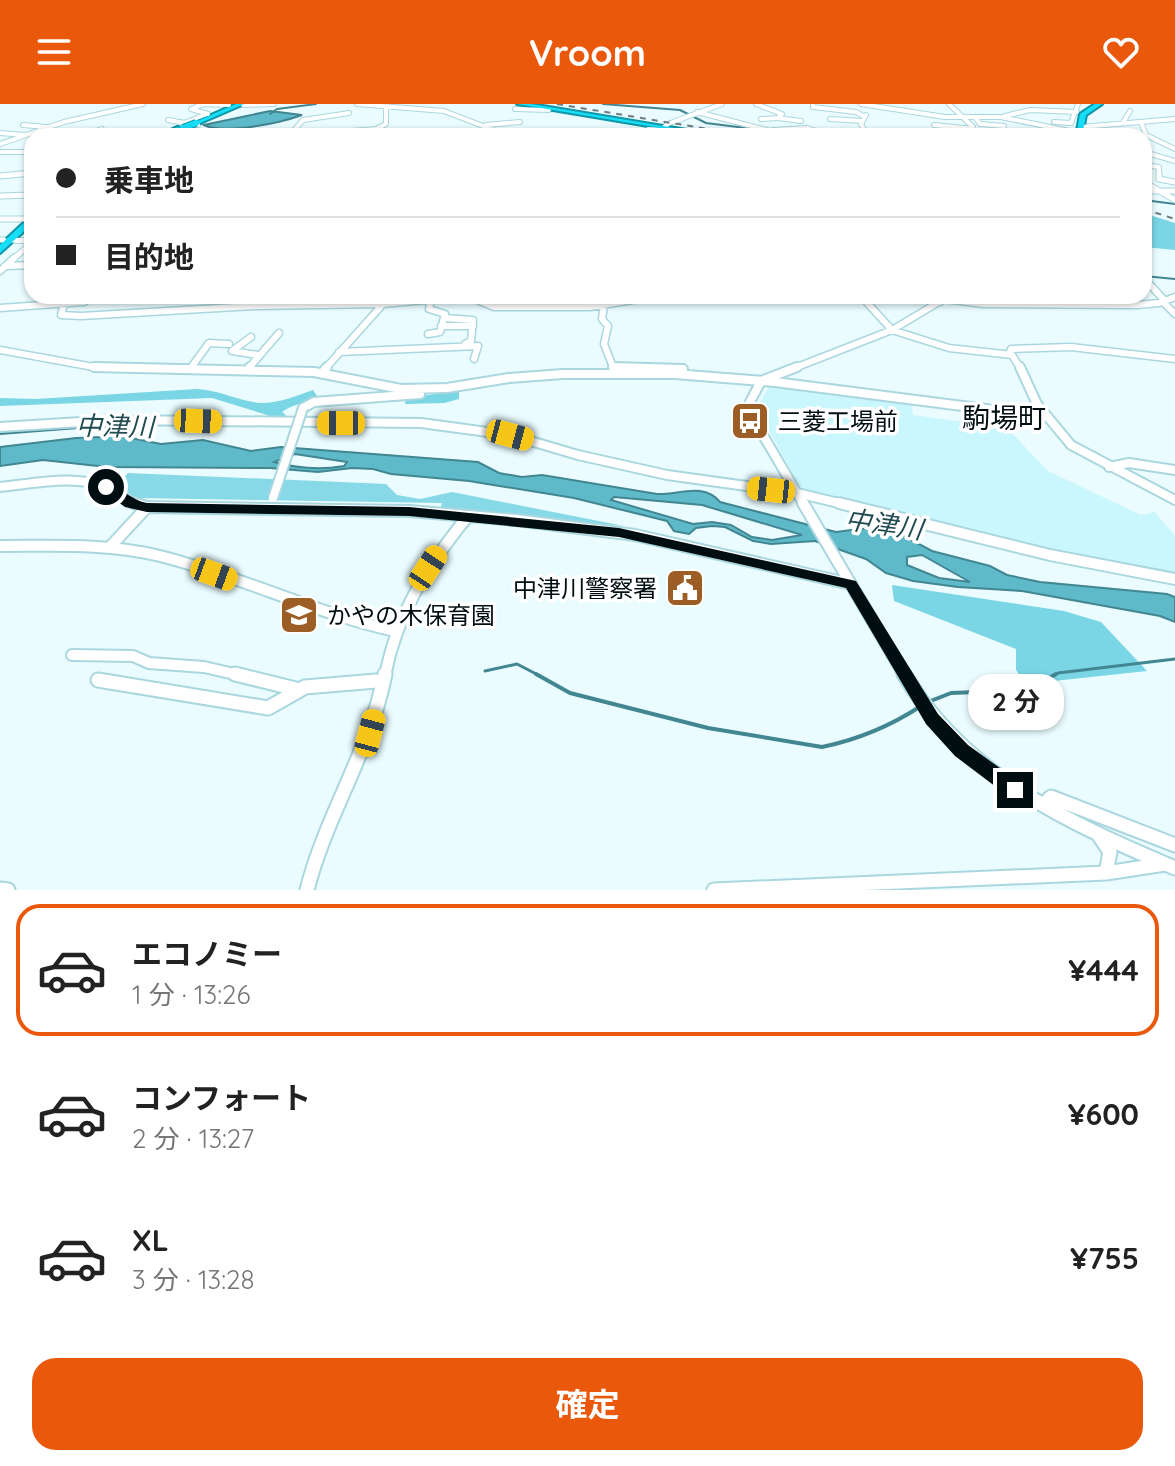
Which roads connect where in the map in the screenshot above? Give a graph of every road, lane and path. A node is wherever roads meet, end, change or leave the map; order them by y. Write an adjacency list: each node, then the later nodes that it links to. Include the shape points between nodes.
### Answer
1 (126, 104): 23 (street)
2 (143, 104): 23 (street)
3 (195, 104): 4 (street)
4 (204, 104): 16 (street); 32 (street, via 191,109)
5 (274, 104): 16 (street)
6 (357, 104): 21 (street)
7 (450, 104): 21 (street)
8 (722, 104): 31 (street)
9 (756, 104): 36 (street, via 774,108 782,114)
10 (813, 104): 26 (street)
11 (863, 104): 22 (street); 26 (street)
12 (898, 104): 17 (street)
13 (949, 104): 33 (street)
14 (1078, 104): 28 (street)
15 (1099, 104): 66 (highway, via 1083,114)
16 (237, 105): 32 (highway)
17 (917, 105): 27 (street)
18 (1022, 106): 20 (street)
19 (518, 107): 49 (highway)
20 (1031, 107): 28 (street); 35 (street)
21 (387, 108): 48 (street, via 438,110); 58 (street, via 386,124)
22 (885, 108): 27 (street); 38 (street)
23 (118, 110): 25 (street)
24 (1130, 111): 43 (street)
25 (109, 112): 29 (street); 55 (street)
26 (853, 112): 38 (street); 38 (street, via 830,116)
27 (908, 112): 33 (street)
28 (1077, 112): 52 (street, via 1071,123)
29 (79, 113)
30 (349, 113): 57 (street, via 303,120)
31 (693, 114): 49 (street); 62 (street)
32 (209, 115): 47 (highway); 47 (street)
33 (960, 117): 34 (street); 54 (street)
34 (975, 117): 35 (street); 51 (street, via 980,124)
35 (1001, 117): 52 (street)
36 (778, 118): 37 (street); 42 (street)
37 (761, 119)
38 (864, 119): 63 (street)
39 (1175, 119): 45 (street)
40 (168, 120): 47 (street)
41 (940, 120): 54 (street)
42 (801, 121)
43 (1124, 121): 45 (street); 67 (street)
44 (520, 122): 48 (street)
45 (1141, 122): 68 (street)
46 (23, 125): 55 (street)
47 (189, 125): 56 (highway)
48 (486, 125): 59 (street)
49 (671, 125): 60 (street); 61 (highway)
50 (934, 125): 53 (street)
51 (1004, 126)
52 (1044, 126): 65 (street)
53 (953, 127): 54 (street)
54 (971, 127): 64 (street)
55 (49, 128)
56 (182, 128)
57 (299, 128)
58 (378, 128)
59 (492, 128)
60 (650, 128)
61 (684, 128)
62 (752, 128)
63 (862, 128)
64 (987, 128)
65 (1059, 128)
66 (1081, 128)
67 (1094, 128)
68 (1143, 128)
69 (0, 133): 70 (street)
70 (24, 137)
71 (24, 138): 73 (street)
72 (1152, 138): 74 (street)
73 (0, 142)
74 (1175, 151): 77 (street)
75 (0, 152): 76 (street)
76 (24, 152)
77 (1152, 154)
78 (1152, 156): 79 (street)
79 (1172, 160)
80 (1152, 166): 83 (street, via 1159,167 1159,179)
81 (24, 171): 82 (street)
82 (0, 174)
83 (1175, 182)
84 (1152, 187): 86 (street)
85 (1152, 190): 86 (street)
86 (1158, 190): 87 (street); 90 (street)
87 (1175, 191)
88 (1, 195): 89 (street)
89 (24, 195)
90 (1175, 200)
91 (24, 218): 92 (street)
92 (0, 219)
93 (24, 224): 94 (highway)
94 (4, 241): 95 (street); 97 (highway)
95 (24, 242)
96 (24, 249): 99 (street)
97 (0, 250)
98 (24, 265): 99 (street)
99 (3, 266)
100 (1152, 288): 103 (street)
101 (1175, 297): 103 (street)
102 (1152, 302): 103 (street)
103 (1164, 302): 119 (street)
104 (64, 304): 105 (street, via 64,317); 118 (street)
105 (294, 304)
106 (383, 304): 128 (street)
107 (430, 304): 120 (street, via 429,309 445,314)
108 (488, 304): 117 (street)
109 (575, 304): 117 (street)
110 (610, 304): 115 (street)
111 (867, 304): 121 (street)
112 (936, 304): 121 (street)
113 (983, 304): 116 (street)
114 (1115, 304): 116 (street)
115 (604, 305): 117 (street); 138 (street, via 604,344 613,367 664,366)
116 (1091, 305)
117 (575, 307)
118 (0, 308)
119 (1175, 314)
120 (442, 322): 123 (street, via 440,332); 126 (street, via 473,326 471,341)
121 (892, 330): 129 (street, via 949,348); 139 (street)
122 (279, 333): 131 (street)
123 (428, 334)
124 (251, 337): 131 (street, via 232,351)
125 (229, 344): 135 (street, via 209,343)
126 (465, 344)
127 (0, 350): 130 (street)
128 (339, 352): 132 (street, via 478,346); 137 (street)
129 (1009, 354): 133 (street, via 1021,347 1056,347); 141 (street)
130 (13, 355): 134 (street); 135 (street, via 99,368)
131 (258, 355): 136 (street)
132 (474, 359)
133 (1175, 359)
134 (0, 364)
135 (190, 369): 136 (street)
136 (247, 370): 137 (street)
137 (322, 373): 140 (street, via 401,389)
138 (729, 378): 139 (street); 140 (street, via 563,374)
139 (761, 381): 141 (street); 146 (street, via 750,402 753,418)
140 (447, 388): 148 (street, bridge, via 401,397 314,402 303,408)
141 (1048, 417): 143 (street, via 1071,445)
142 (0, 427): 146 (street, via 113,420 421,423 510,435 667,475)
143 (1109, 467): 144 (street, via 1129,463); 147 (street)
144 (1175, 470)
145 (0, 487): 149 (street, via 94,484 130,504)
146 (799, 497): 153 (street); 154 (street)
147 (1175, 500)
148 (271, 503): 149 (street); 150 (street)
149 (147, 507): 152 (street)
150 (468, 516): 154 (street, via 635,535); 155 (street, via 414,590)
151 (0, 546): 152 (street)
152 (109, 548): 155 (street, via 161,556 344,619)
153 (1175, 579)
154 (848, 580): 160 (street, via 943,733 997,778)
155 (395, 631): 168 (street, via 370,733 319,845)
156 (72, 655): 159 (street, via 133,656)
157 (98, 680): 159 (street, via 258,708 272,707)
158 (376, 681): 159 (street)
159 (300, 690)
160 (1044, 804): 161 (street); 162 (street, via 1051,797)
161 (1093, 830): 163 (street); 164 (street, via 1111,853)
162 (1175, 845)
163 (1170, 866): 164 (street)
164 (1106, 873): 166 (street)
165 (0, 889): 167 (street)
166 (790, 889): 169 (street)
167 (8, 890)
168 (307, 890)
169 (714, 890)

